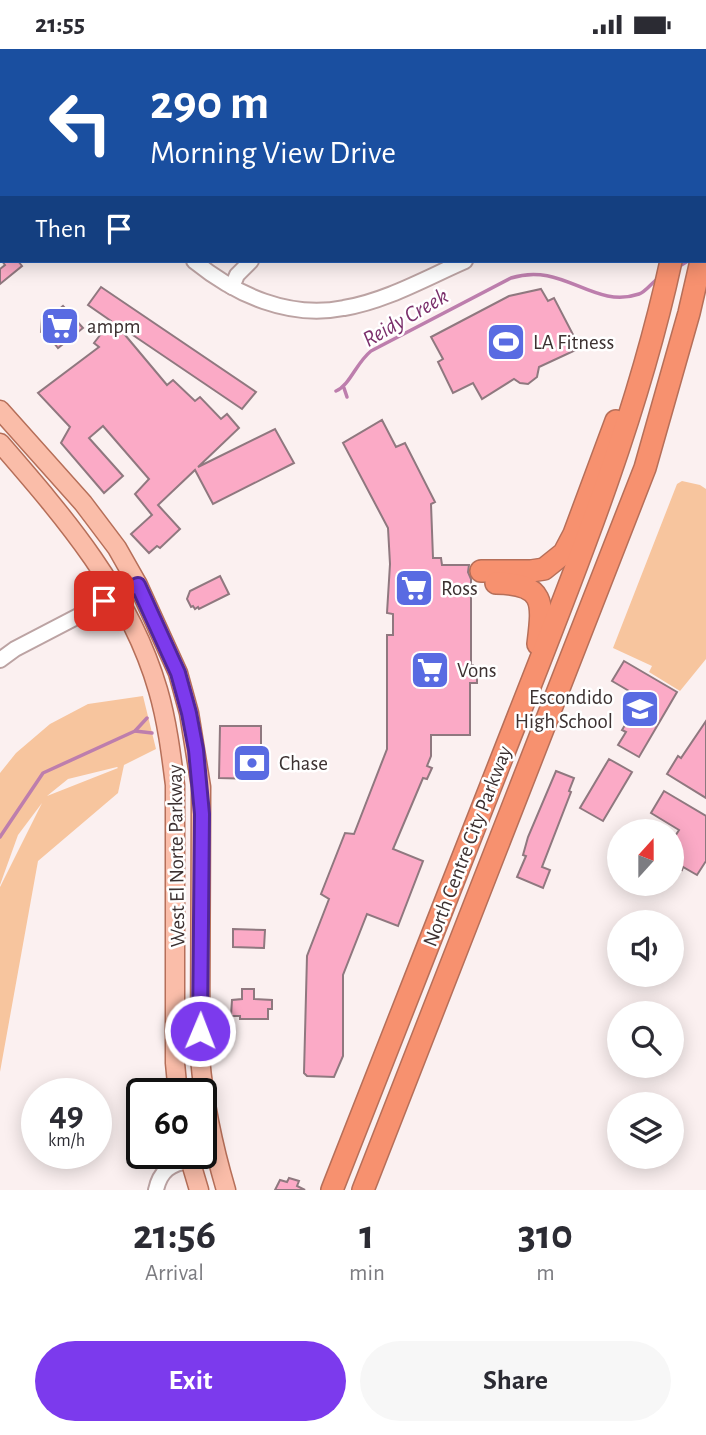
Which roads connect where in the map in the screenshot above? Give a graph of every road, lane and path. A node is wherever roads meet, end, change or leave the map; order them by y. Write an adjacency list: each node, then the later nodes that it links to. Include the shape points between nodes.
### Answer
1 (197, 263): 6 (street)
2 (249, 263): 6 (street)
3 (460, 263): 6 (street, via 373,301 342,309 302,310 262,302)
4 (671, 263): 7 (highway, North Centre City Parkway)
5 (700, 266): 21 (highway, North Centre City Parkway, via 645,468)
6 (232, 287)
7 (643, 374): 13 (highway, North Centre City Parkway, via 616,460); 13 (highway, via 628,395 564,552 544,569 480,577 522,585 538,600 542,611)
8 (0, 410): 10 (main road, West El Norte Parkway, via 83,503)
9 (0, 443): 11 (main road, West El Norte Parkway, via 70,526)
10 (138, 585): 11 (street); 19 (main road, West El Norte Parkway, via 178,673 196,750 202,814 200,1058 207,1121)
11 (116, 594): 12 (street); 14 (main road, West El Norte Parkway, via 158,689 173,763)
12 (0, 660)
13 (533, 678): 20 (highway, North Centre City Parkway)
14 (177, 1078)
15 (167, 1169): 17 (street)
16 (193, 1169): 18 (main road)
17 (156, 1190)
18 (199, 1190)
19 (226, 1190)
20 (332, 1190)
21 (363, 1190)

